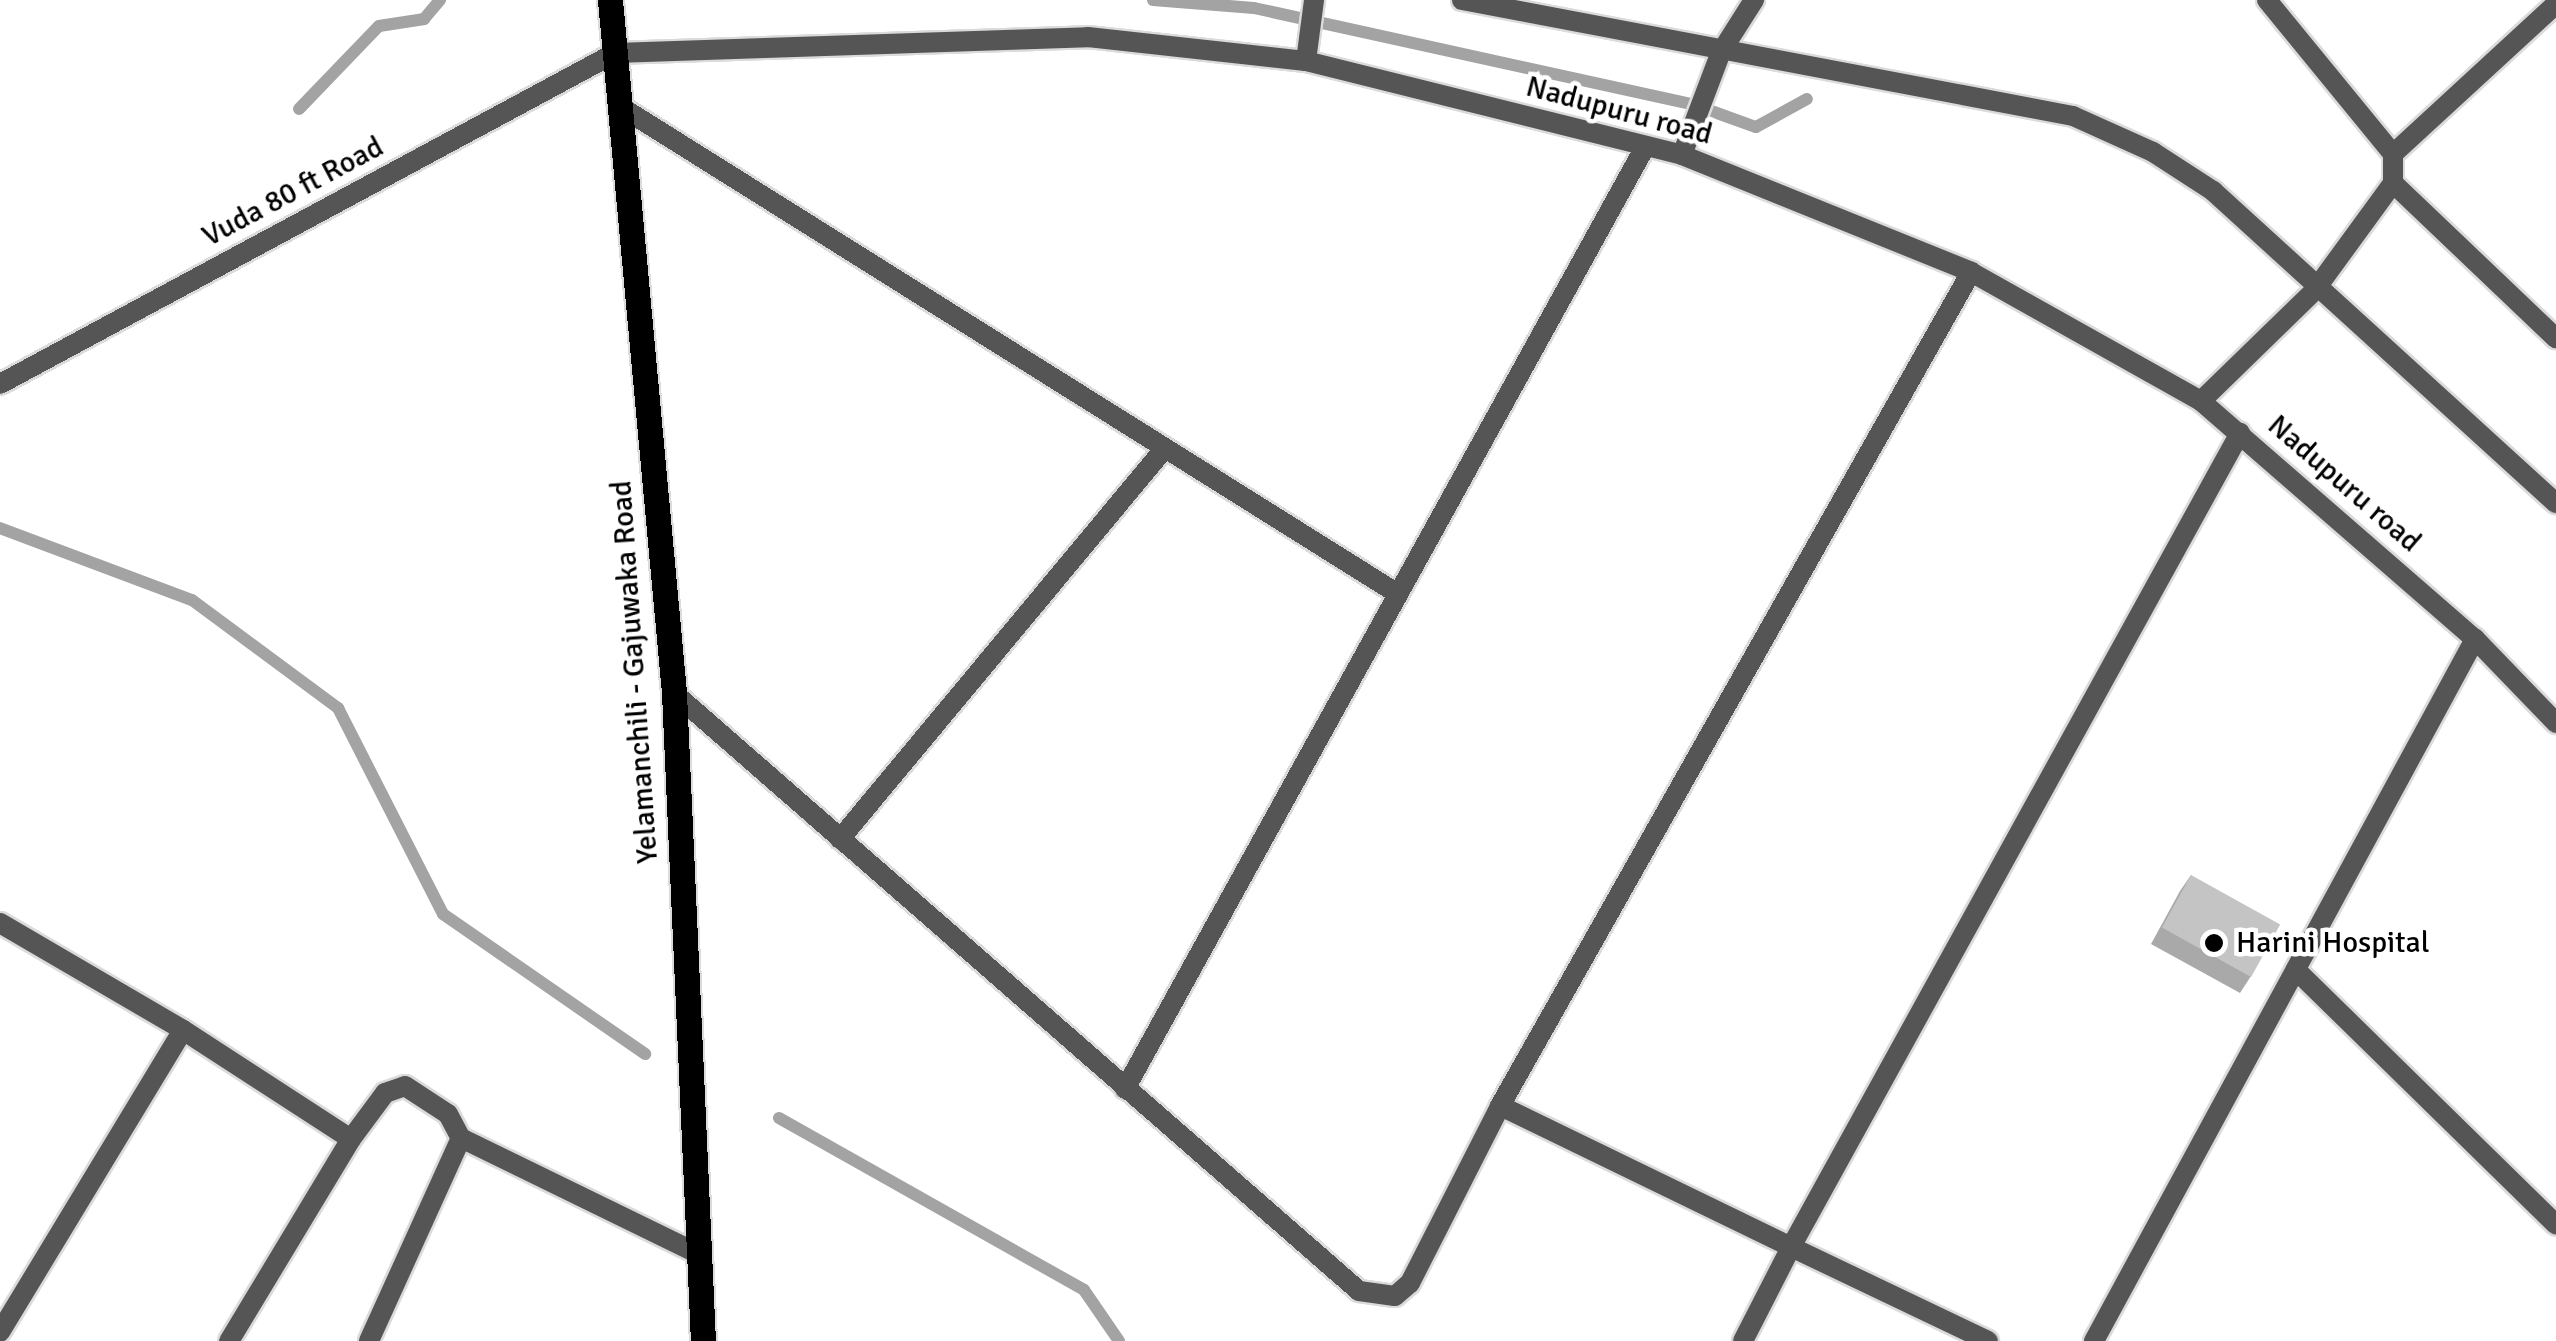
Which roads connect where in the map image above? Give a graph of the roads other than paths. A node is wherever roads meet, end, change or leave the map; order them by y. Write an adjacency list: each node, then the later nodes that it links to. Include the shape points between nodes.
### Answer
1 (610, 0): 7 (main road, Yelamanchili - Gajuwaka Road)
2 (1314, 0): 9 (street)
3 (1462, 0): 8 (street)
4 (1754, 0): 8 (street)
5 (2267, 0): 12 (street)
6 (2556, 4): 12 (street)
7 (614, 42): 9 (street, Nadupuru road, via 1088,37); 10 (main road, Yelamanchili - Gajuwaka Road); 18 (street, Vuda 80 ft Road)
8 (1721, 52): 13 (street); 16 (street, via 2073,116 2213,192)
9 (1306, 61): 11 (street, Nadupuru road)
10 (621, 107): 21 (street); 25 (main road, Yelamanchili - Gajuwaka Road)
11 (1645, 147): 13 (street, Nadupuru road); 23 (street)
12 (2394, 154): 14 (street)
13 (1682, 155): 15 (street, Nadupuru road)
14 (2393, 183): 16 (street); 17 (street)
15 (1971, 272): 19 (street, Nadupuru road); 32 (street)
16 (2315, 290): 19 (street); 22 (street)
17 (2556, 338)
18 (0, 384)
19 (2201, 401): 20 (street, Nadupuru road)
20 (2240, 433): 24 (street, Nadupuru road); 36 (street)
21 (1165, 448): 23 (street); 27 (street)
22 (2556, 503)
23 (1398, 594): 31 (street)
24 (2475, 639): 26 (street, Nadupuru road); 29 (street)
25 (674, 693): 27 (street); 37 (main road, Yelamanchili - Gajuwaka Road)
26 (2556, 723)
27 (840, 839): 31 (street)
28 (0, 922): 30 (street)
29 (2296, 970): 35 (street); 44 (street)
30 (183, 1030): 33 (street); 38 (street)
31 (1125, 1089): 32 (street, via 1375,1297 1395,1296 1410,1283)
32 (1500, 1106): 36 (street)
33 (351, 1138): 34 (street, via 385,1092 404,1086 448,1114); 39 (street)
34 (460, 1138): 37 (street); 40 (street)
35 (2556, 1225)
36 (1791, 1247): 42 (street); 43 (street)
37 (696, 1253): 41 (main road, Yelamanchili - Gajuwaka Road)
38 (0, 1332)
39 (229, 1341)
40 (370, 1341)
41 (703, 1341)
42 (1743, 1341)
43 (1988, 1341)
44 (2094, 1341)

